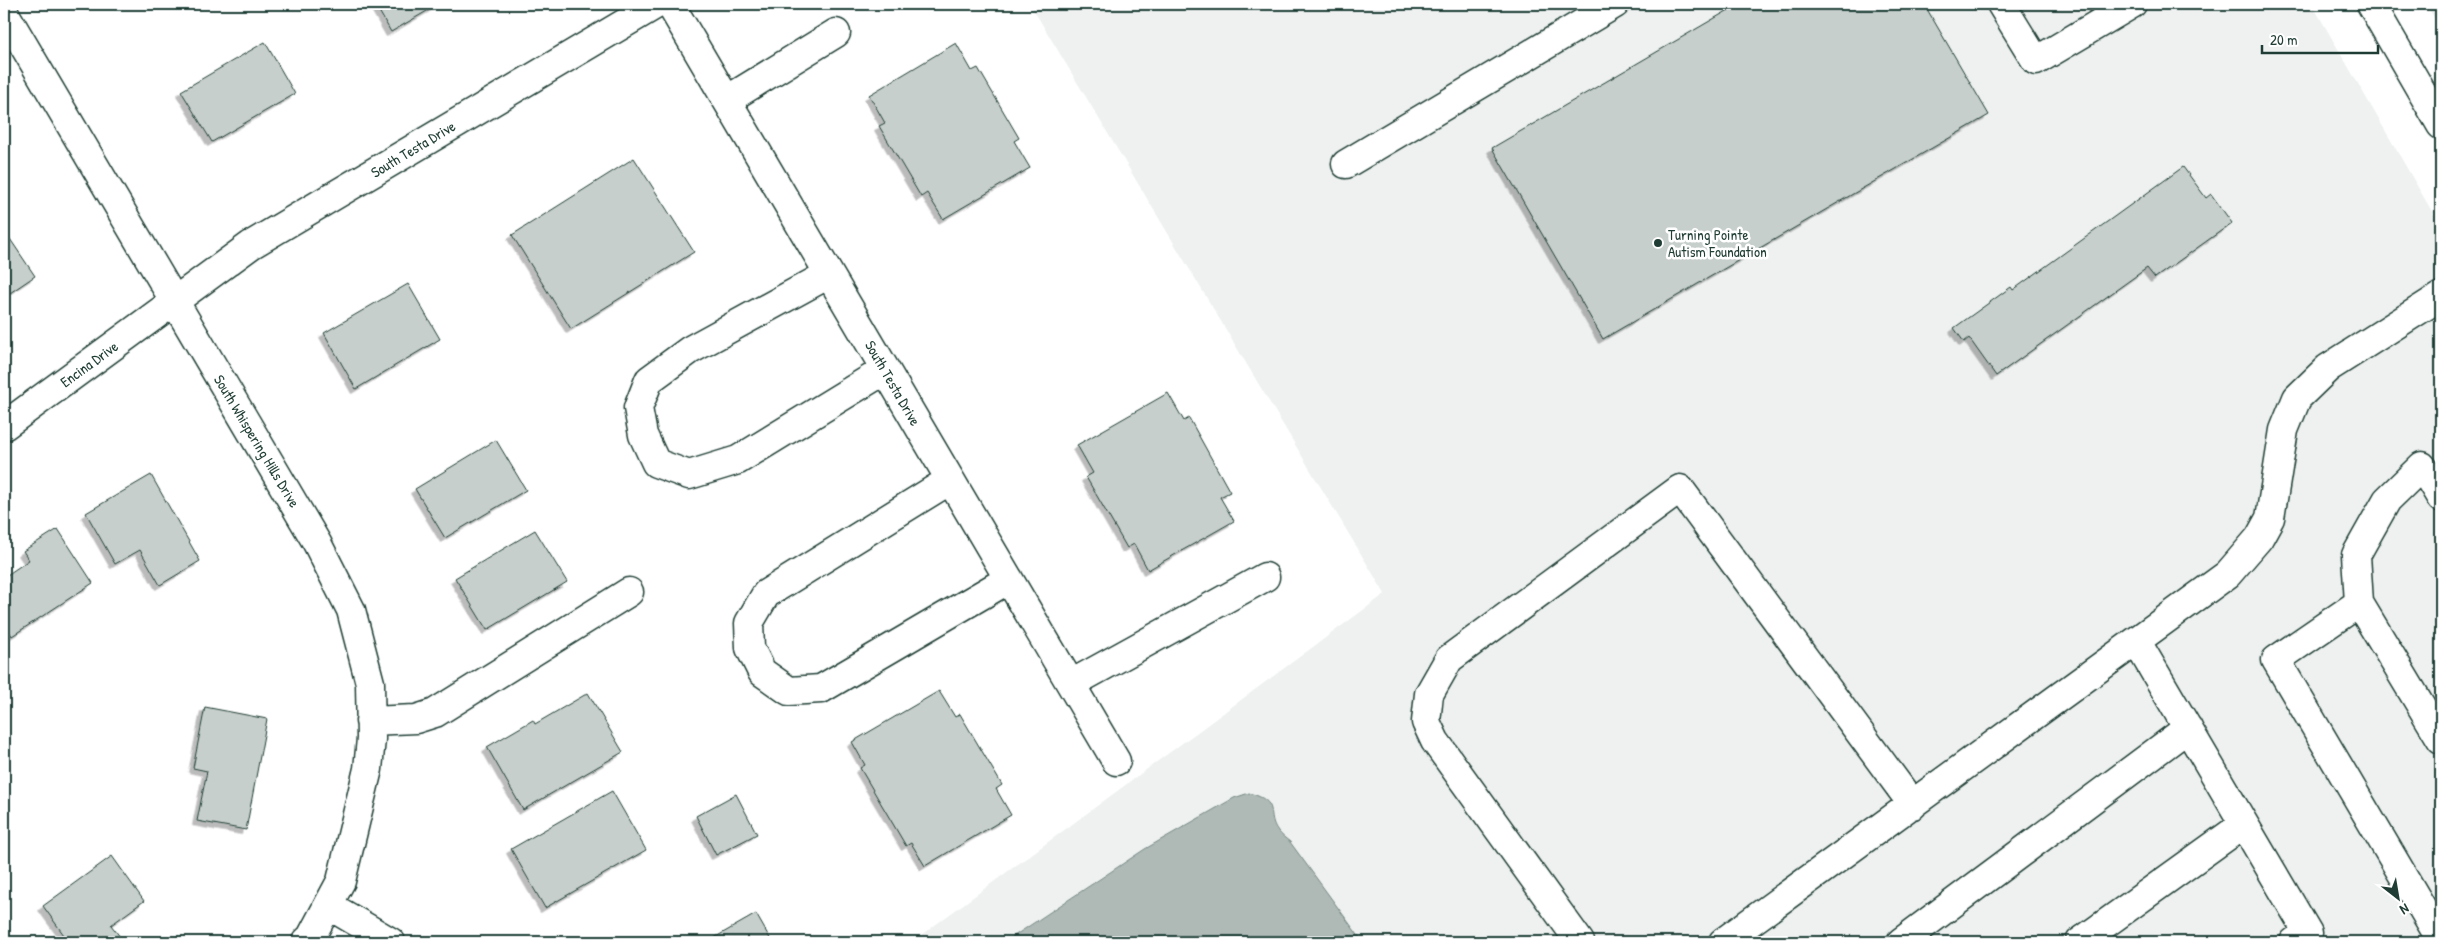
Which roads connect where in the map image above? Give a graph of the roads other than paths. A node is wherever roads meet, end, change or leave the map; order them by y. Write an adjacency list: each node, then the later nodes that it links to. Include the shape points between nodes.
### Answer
1 (657, 4): 14 (street, South Testa Drive, via 251,245)
2 (670, 4): 9 (street, South Testa Drive)
3 (1615, 4): 11 (street)
4 (2002, 4): 5 (street, via 2036,61)
5 (2132, 4)
6 (2371, 4): 10 (street)
7 (4, 12): 14 (street, South Whispering Hills Drive)
8 (836, 33): 9 (street)
9 (727, 100): 12 (street, South Testa Drive)
10 (2441, 125)
11 (1346, 164)
12 (829, 274): 15 (street, South Testa Drive); 15 (street, via 690,350 649,380 638,408 643,435 656,463 689,475 738,460)
13 (2441, 296): 23 (street, via 2328,368 2297,398 2284,430 2270,518 2259,538 2228,574)
14 (173, 300): 16 (street, Encina Drive); 25 (street, South Whispering Hills Drive, via 317,543 351,610 370,683)
15 (885, 370): 17 (street, South Testa Drive)
16 (4, 426)
17 (950, 480): 20 (street, South Testa Drive); 20 (street, via 766,594 749,623 750,648 762,672 789,691 821,689)
18 (2441, 498): 22 (street, via 2422,466 2388,500 2356,555)
19 (1265, 577): 24 (street)
20 (1009, 579): 24 (street, South Testa Drive)
21 (629, 592): 25 (street, via 435,713 416,720)
22 (2359, 603): 27 (street); 33 (street, via 2276,660)
23 (2137, 642): 26 (street); 29 (street)
24 (1071, 684): 28 (street, South Testa Drive)
25 (370, 721): 31 (street, South Whispering Hills Drive, via 368,769 341,881)
26 (2188, 728): 30 (street); 38 (street)
27 (2441, 739)
28 (1116, 761)
29 (1913, 804): 36 (street, via 1680,489 1448,659 1429,694 1426,722 1435,741); 37 (street)
30 (2244, 824): 32 (street); 39 (street)
31 (328, 905): 34 (street, South Whispering Hills Drive); 35 (street)
32 (2305, 939)
33 (2441, 940)
34 (306, 942)
35 (391, 942)
36 (1580, 942)
37 (1723, 942)
38 (1902, 942)
39 (2080, 942)

